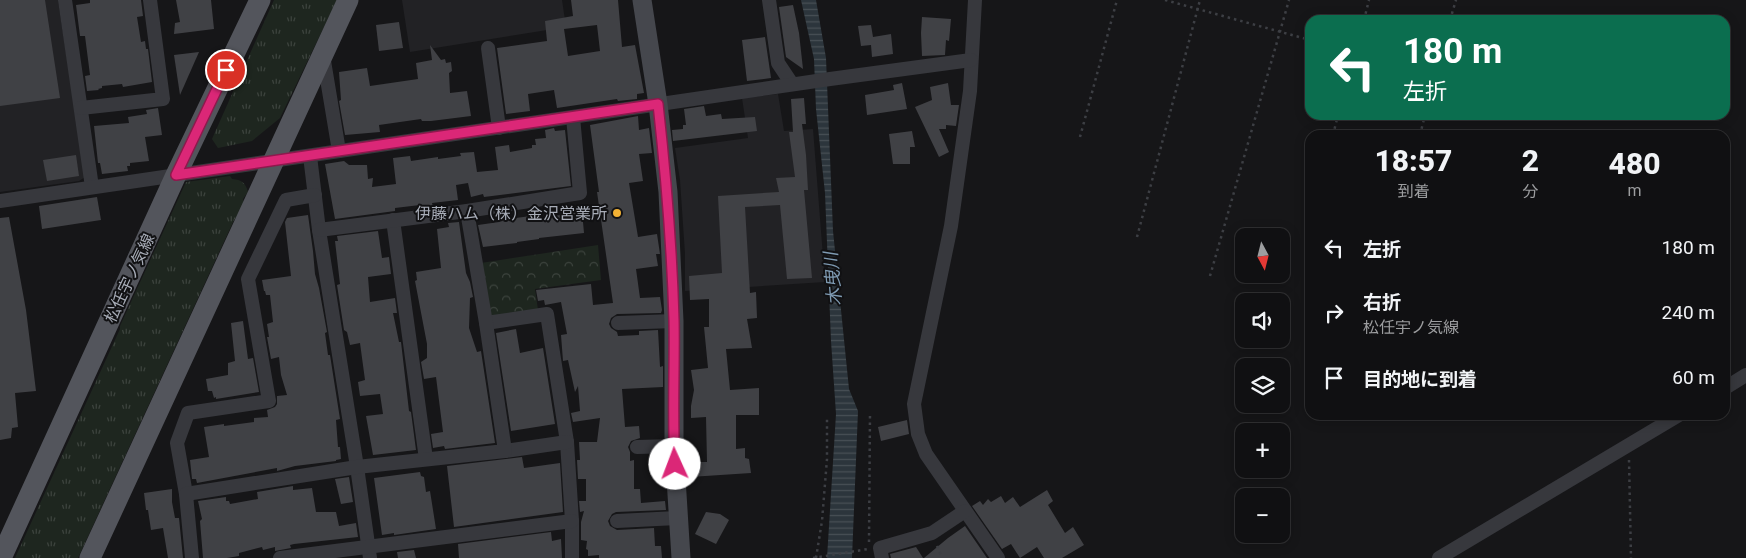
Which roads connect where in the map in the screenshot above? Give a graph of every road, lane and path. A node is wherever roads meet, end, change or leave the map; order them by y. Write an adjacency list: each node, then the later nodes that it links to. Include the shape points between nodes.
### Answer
1 (66, 0): 24 (street)
2 (150, 0): 24 (street, via 163,99)
3 (260, 0): 31 (main road, 松任宇ノ気線)
4 (348, 0): 20 (main road)
5 (642, 0): 23 (street)
6 (769, 0): 22 (street, via 778,63)
7 (975, 0): 21 (street)
8 (1117, 0): 27 (path)
9 (1165, 0): 14 (path)
10 (1200, 0): 14 (path)
11 (1289, 0): 17 (path)
12 (1369, 0): 15 (path)
13 (1456, 0): 16 (path)
14 (1197, 9): 17 (path); 38 (path)
15 (1365, 15)
16 (1452, 15)
17 (1280, 32): 18 (path); 39 (path)
18 (1305, 39)
19 (488, 48): 26 (street)
20 (323, 53): 28 (street); 30 (main road)
21 (971, 60): 22 (street); 56 (street, via 970,91 951,226 914,404 918,434 926,454)
22 (792, 84): 23 (street)
23 (658, 104): 25 (street); 40 (street, via 668,192)
24 (81, 108): 32 (street)
25 (573, 117): 26 (street); 35 (street, via 580,193)
26 (499, 128): 28 (street)
27 (1080, 137)
28 (339, 151): 29 (street)
29 (310, 156): 30 (street); 33 (street)
30 (273, 160): 31 (street); 62 (main road)
31 (176, 175): 32 (street); 61 (main road, 松任宇ノ気線)
32 (92, 188): 34 (street)
33 (315, 195): 37 (street); 55 (street, via 286,200 248,279 269,401 188,413 176,443)
34 (0, 200)
35 (467, 211): 36 (street); 41 (street)
36 (393, 220): 37 (street); 53 (street)
37 (319, 230): 54 (street)
38 (1137, 237)
39 (1210, 276)
40 (674, 322): 42 (street); 50 (street)
41 (486, 323): 48 (street, via 547,314); 52 (street)
42 (618, 323)
43 (1746, 375): 44 (street)
44 (1730, 385)
45 (870, 413): 67 (path, via 869,549)
46 (827, 418): 67 (path, via 825,486)
47 (1672, 420): 49 (street)
48 (567, 442): 52 (street); 59 (street)
49 (1629, 445): 70 (street); 71 (path)
50 (674, 446): 51 (street); 57 (street)
51 (636, 447)
52 (505, 451): 53 (street)
53 (426, 459): 54 (street)
54 (357, 466): 55 (street); 60 (street)
55 (186, 494): 63 (street)
56 (965, 511): 68 (street, via 932,533 880,548); 69 (street)
57 (677, 518): 58 (street); 66 (street)
58 (617, 520)
59 (572, 521): 60 (street); 65 (street)
60 (369, 552): 64 (street)
61 (1, 558)
62 (90, 558)
63 (192, 558)
64 (280, 558)
65 (572, 558)
66 (681, 558)
67 (815, 558)
68 (882, 558)
69 (998, 558)
70 (1439, 558)
71 (1631, 558)

